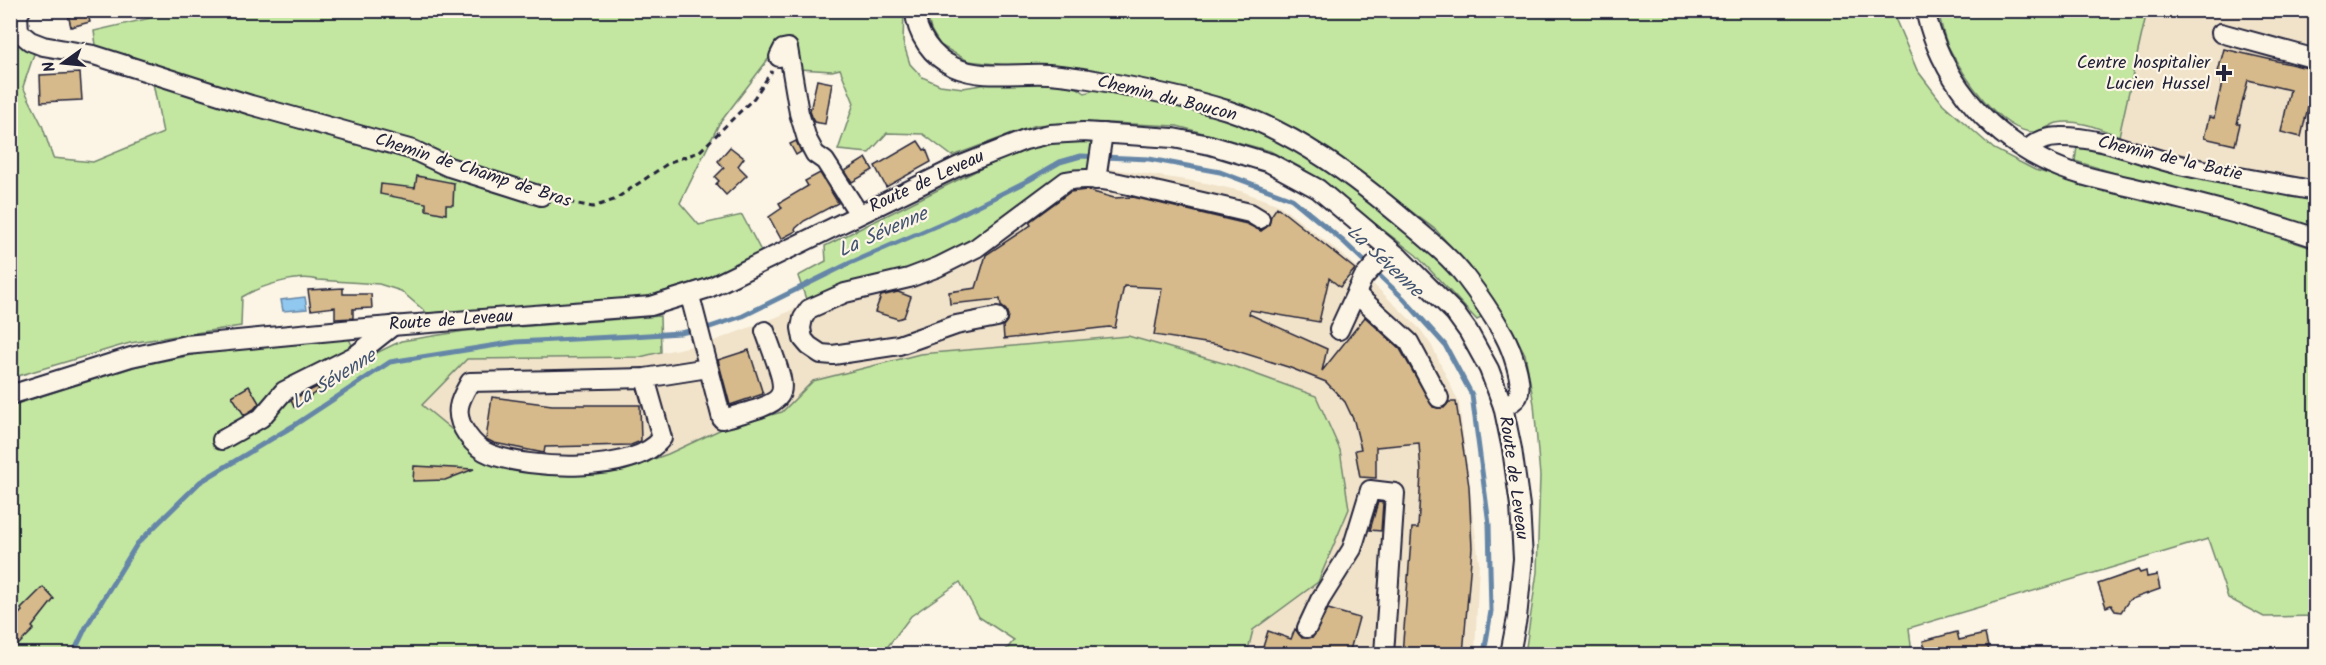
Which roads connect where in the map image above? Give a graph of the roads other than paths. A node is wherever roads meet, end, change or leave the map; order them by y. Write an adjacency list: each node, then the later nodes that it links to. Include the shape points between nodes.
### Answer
1 (21, 10): 13 (street, Chemin de Champ de Bras, via 20,32 30,41 94,56 413,150 449,167)
2 (915, 10): 28 (street, Chemin du Boucon, via 923,39 936,56 955,67 975,73 1088,79 1228,111 1287,136 1338,166 1436,246 1466,277 1505,337 1515,364 1520,383 1518,395)
3 (1925, 10): 8 (street, via 1930,32 1958,86 1989,122)
4 (2221, 33): 6 (street)
5 (779, 57): 14 (street, via 783,48 788,48 807,140)
6 (2316, 59)
7 (1102, 138): 9 (street); 14 (street, Route de Leveau, via 1050,134 1001,148); 17 (street, Route de Leveau, via 1173,138 1270,163 1318,189)
8 (2027, 150): 11 (street, Chemin de la Batie, via 2050,138 2080,139 2177,164); 16 (street, via 2074,172)
9 (1097, 173): 15 (street, via 1250,213); 20 (street, via 1066,181 976,248 938,267 845,293 809,309 801,328 809,346 833,356 899,345 956,325)
10 (2316, 182): 11 (street)
11 (2296, 187): 12 (street, Chemin de la Batie)
12 (2316, 190)
13 (541, 196)
14 (859, 214): 19 (street, Route de Leveau)
15 (1260, 219)
16 (2316, 238)
17 (1384, 255): 18 (street); 28 (street, Route de Leveau, via 1436,293 1468,331)
18 (1359, 286): 22 (street); 27 (street, via 1409,342)
19 (690, 296): 21 (street, Route de Leveau, via 617,310); 24 (street)
20 (997, 317)
21 (394, 326): 26 (street, Route de Leveau, via 164,349); 29 (street, via 356,355 284,391 261,418)
22 (1339, 330)
23 (765, 331): 24 (street, via 783,381 782,395 775,403 722,419)
24 (708, 368): 25 (street)
25 (645, 378): 25 (street, via 470,382 459,406 460,424 488,454 524,462 611,463 640,455 662,438)
26 (10, 395)
27 (1439, 398)
28 (1503, 406): 32 (street, Route de Leveau, via 1520,506 1523,559)
29 (222, 440)
30 (1307, 628): 31 (street, via 1352,549 1370,490 1395,493)
31 (1384, 654)
32 (1510, 654)

